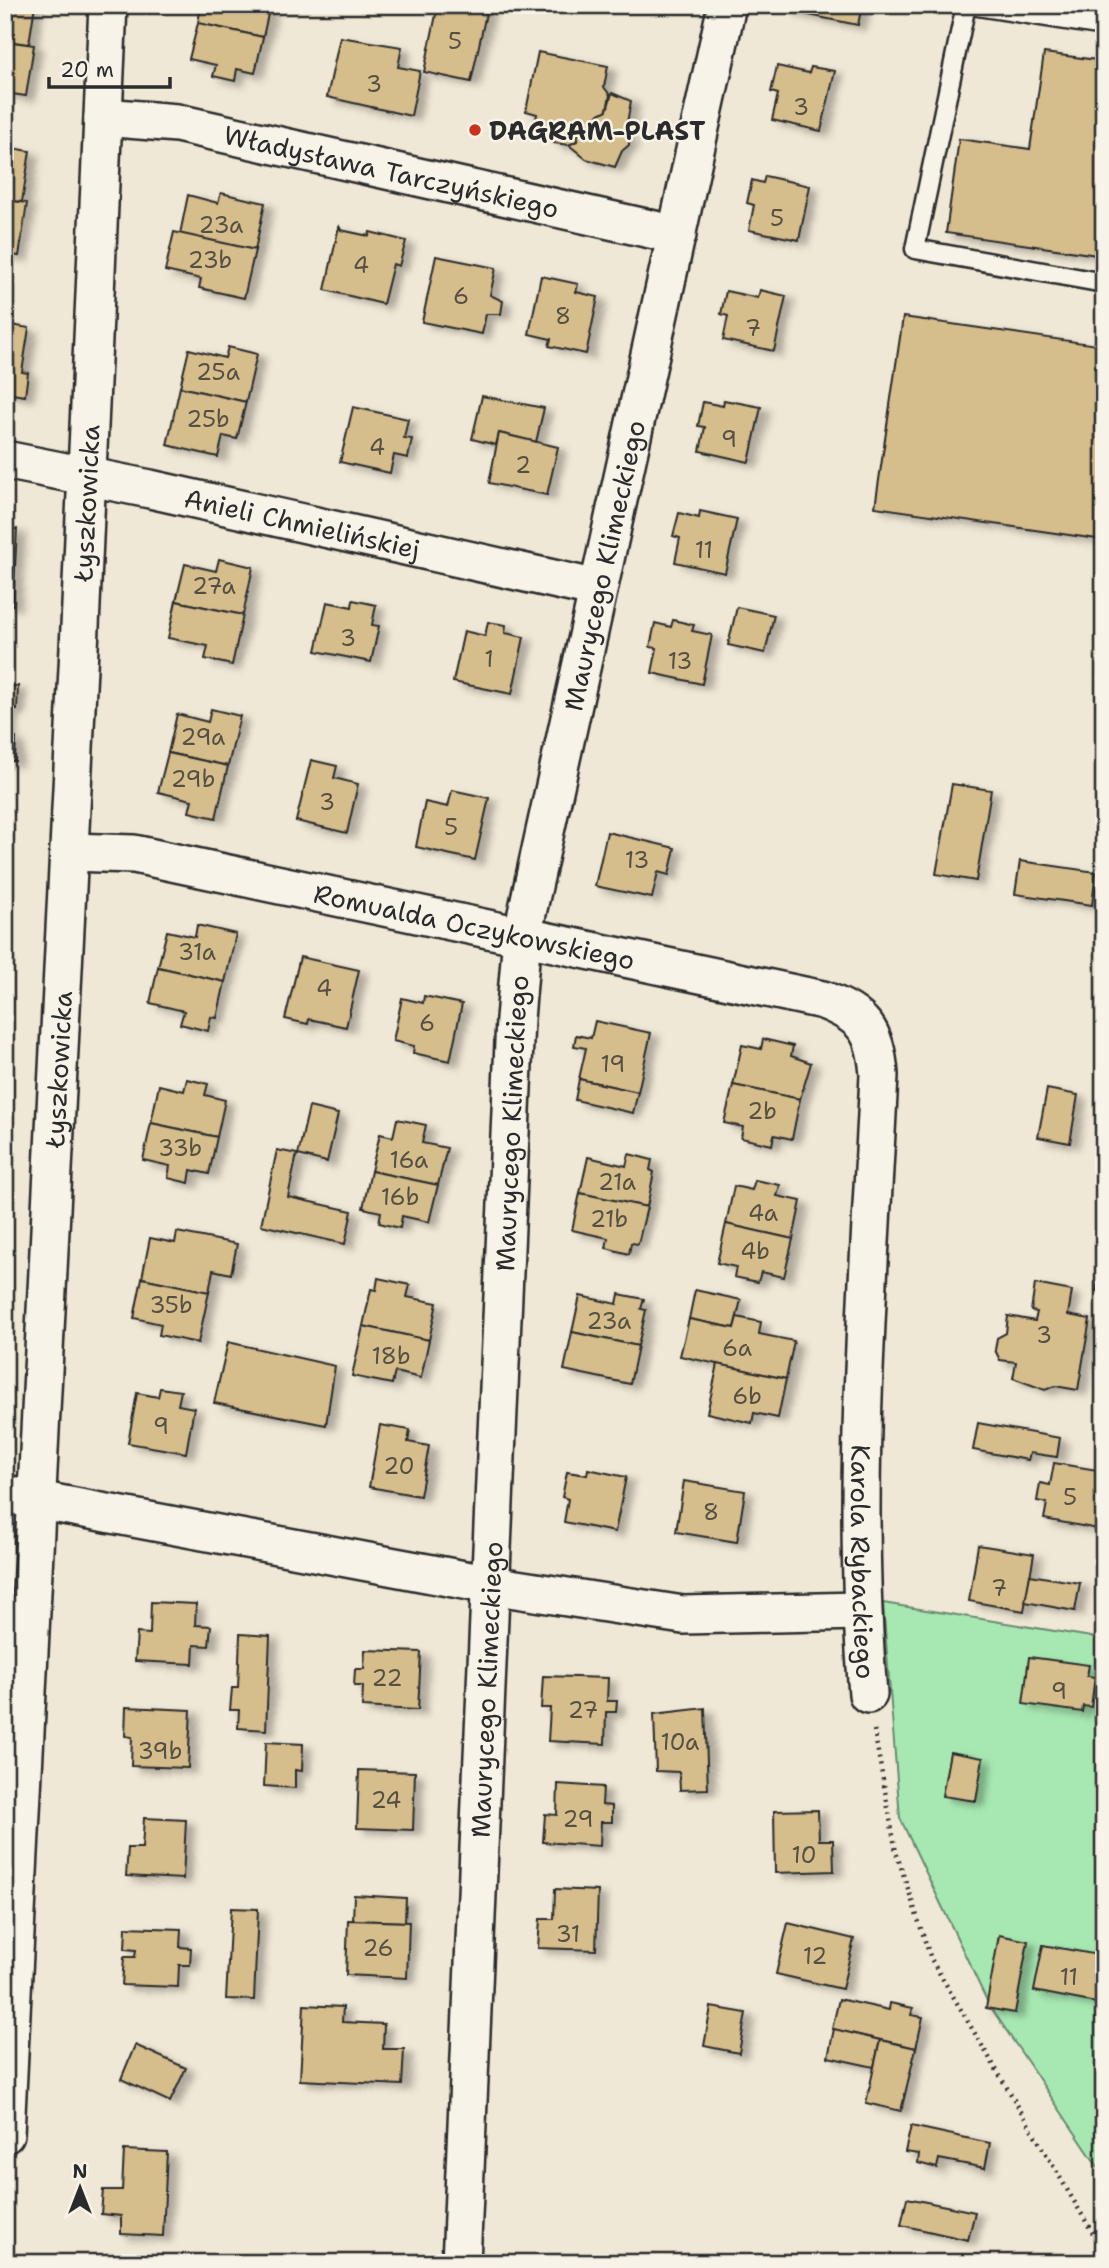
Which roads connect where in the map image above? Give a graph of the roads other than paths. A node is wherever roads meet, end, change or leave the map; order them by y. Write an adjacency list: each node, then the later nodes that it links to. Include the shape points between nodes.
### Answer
1 (108, 5): 5 (street, Łyszkowicka)
2 (727, 5): 6 (street, Maurycego Klimeckiego)
3 (968, 5): 4 (lane); 7 (lane, via 915,249)
4 (1104, 26)
5 (103, 117): 6 (street, Władysława Tarczyńskiego, via 177,123); 9 (street, Łyszkowicka)
6 (677, 235): 10 (street, Maurycego Klimeckiego)
7 (1104, 283)
8 (5, 460): 9 (street, Anieli Chmielińskiej)
9 (88, 475): 10 (street, Anieli Chmielińskiej); 11 (street, Łyszkowicka)
10 (598, 589): 12 (street, Maurycego Klimeckiego)
11 (69, 852): 12 (street, Romualda Oczykowskiego, via 134,854); 14 (street, Łyszkowicka)
12 (522, 936): 13 (street, Romualda Oczykowskiego, via 823,1000 850,1011); 15 (street, Maurycego Klimeckiego)
13 (869, 1029): 16 (street, Karola Rybackiego, via 878,1050 879,1075)
14 (20, 1497): 15 (street); 18 (street, Łyszkowicka)
15 (491, 1586): 16 (street, via 683,1615); 19 (street, Maurycego Klimeckiego)
16 (861, 1611): 17 (street, Karola Rybackiego)
17 (868, 1694)
18 (5, 2134)
19 (461, 2263)

